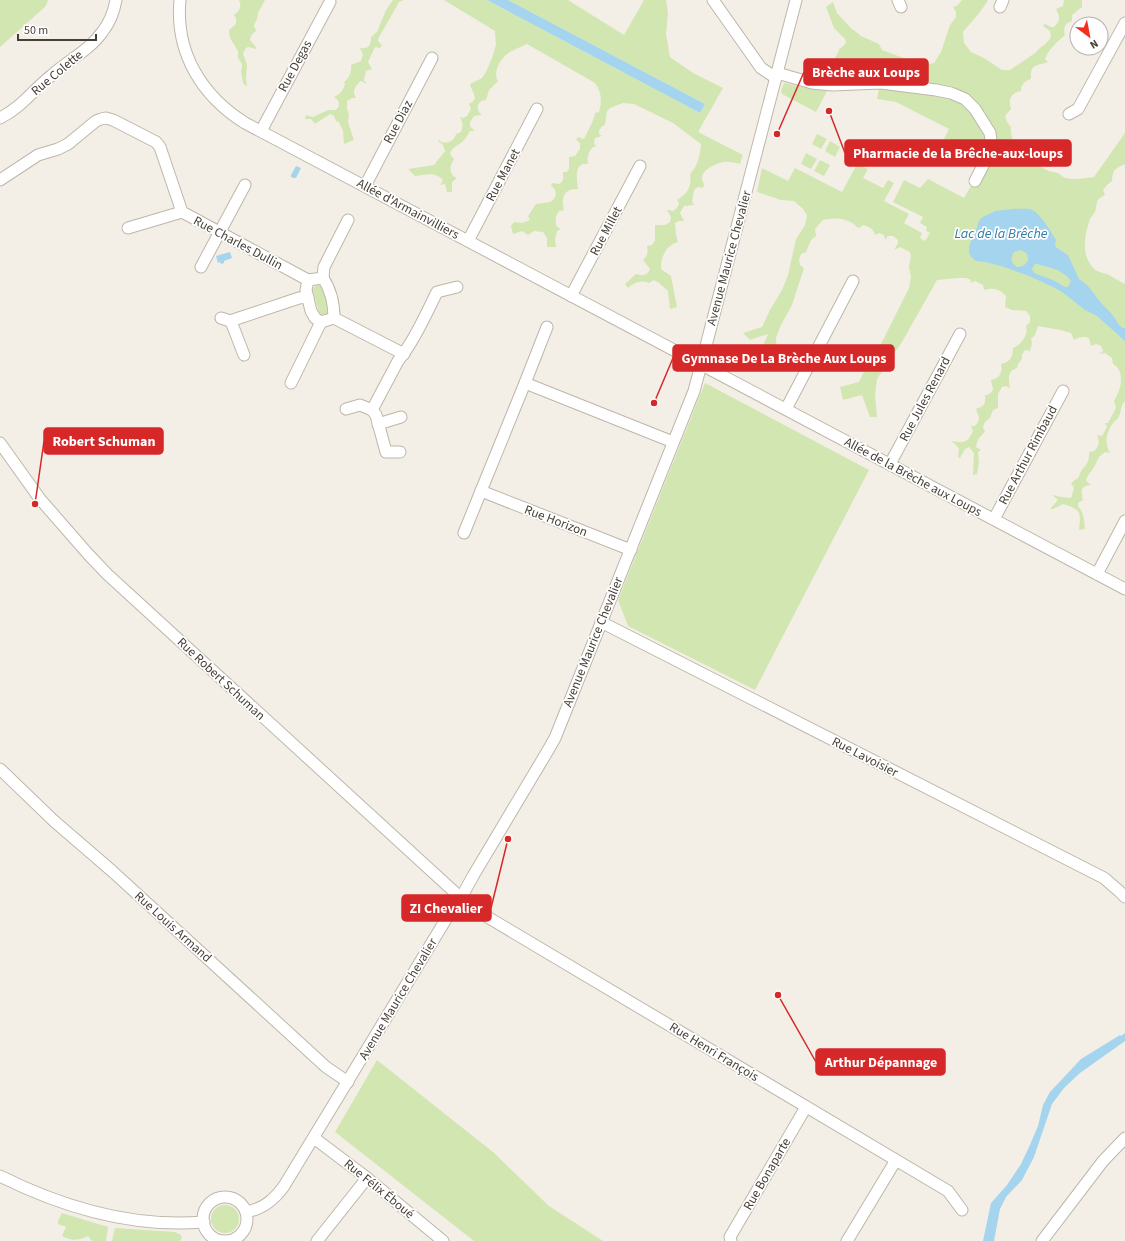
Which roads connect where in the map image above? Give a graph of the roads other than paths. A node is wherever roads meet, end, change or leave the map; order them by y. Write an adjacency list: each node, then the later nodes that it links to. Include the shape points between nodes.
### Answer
1 (116, 0): 11 (street, Rue Colette, via 108,24 98,38 52,74 18,107)
2 (180, 0): 12 (street, Allée d'Armainvilliers, via 182,38 197,76 213,98 228,111)
3 (713, 0): 8 (street, via 761,68)
4 (796, 0): 8 (street, Avenue Maurice Chevalier)
5 (330, 2): 12 (street, Rue Degas)
6 (1125, 23): 10 (street, via 1078,109)
7 (432, 58): 17 (street, Rue Diaz)
8 (776, 76): 15 (street, via 832,85 889,84 951,93 965,99 975,109 990,133 992,148); 36 (street, Avenue Maurice Chevalier)
9 (537, 109): 22 (street, Rue Manet)
10 (1069, 114)
11 (0, 118)
12 (261, 131): 17 (street, Allée d'Armainvilliers)
13 (640, 166): 28 (street, Rue Millet)
14 (0, 180): 18 (street, Rue Charles Dullin, via 38,155 68,144 96,121 106,118 156,142 160,147)
15 (974, 181)
16 (245, 185): 21 (street)
17 (365, 186): 22 (street, Allée d'Armainvilliers)
18 (182, 212): 20 (street); 21 (street, Rue Charles Dullin)
19 (348, 220): 24 (street, via 324,267)
20 (128, 228)
21 (219, 232): 23 (street); 25 (street, Rue Charles Dullin)
22 (468, 241): 28 (street, Allée d'Armainvilliers)
23 (201, 267)
24 (323, 278): 25 (street); 30 (street, via 334,307)
25 (308, 280): 29 (street)
26 (853, 281): 41 (street)
27 (457, 287): 34 (street, via 437,292)
28 (571, 296): 36 (street, Allée d'Armainvilliers)
29 (308, 297): 31 (street, via 311,311); 35 (street, via 226,319 232,324)
30 (334, 318): 31 (street); 34 (street)
31 (321, 322): 37 (street)
32 (547, 327): 38 (street)
33 (960, 334): 48 (street, Rue Jules Renard)
34 (404, 354): 42 (street)
35 (244, 355)
36 (702, 365): 41 (street, Allée de la Brèche aux Loups); 45 (street, Avenue Maurice Chevalier)
37 (291, 383)
38 (525, 383): 45 (street); 49 (street)
39 (1062, 390): 50 (street, Rue Arthur Rimbaud)
40 (346, 409): 42 (street, via 360,405)
41 (786, 409): 48 (street, Allée de la Brèche aux Loups)
42 (372, 410): 44 (street)
43 (401, 417): 44 (street)
44 (378, 424): 47 (street, via 386,452)
45 (673, 442): 53 (street, Avenue Maurice Chevalier)
46 (0, 443): 59 (street, Rue Robert Schuman, via 40,499 107,574)
47 (400, 452)
48 (890, 464): 50 (street, Allée de la Brèche aux Loups)
49 (481, 491): 52 (street); 53 (street, Rue Horizon)
50 (994, 519): 54 (street, Allée de la Brèche aux Loups)
51 (1125, 521): 54 (street)
52 (464, 533)
53 (631, 550): 56 (street, Avenue Maurice Chevalier)
54 (1097, 574): 55 (street, Allée de la Brèche aux Loups)
55 (1125, 589)
56 (601, 622): 58 (street, Rue Lavoisier, via 1104,878); 59 (street, Avenue Maurice Chevalier, via 551,746)
57 (0, 769): 60 (street, Rue Louis Armand, via 326,1068)
58 (1125, 897)
59 (461, 898): 60 (street, Avenue Maurice Chevalier); 61 (street, Rue Henri François, via 479,912)
60 (348, 1082): 62 (street, Avenue Maurice Chevalier)
61 (806, 1107): 64 (street, Rue Henri François); 75 (street, Rue Bonaparte, via 730,1237)
62 (314, 1138): 66 (street, Rue Félix Éboué); 68 (street, Avenue Maurice Chevalier, via 278,1195 263,1207)
63 (1125, 1139): 77 (street, via 1099,1166)
64 (896, 1160): 67 (street, Rue Henri François, via 948,1192); 76 (street)
65 (0, 1176): 69 (street, via 61,1202 113,1217 158,1223)
66 (367, 1178): 73 (street); 74 (street, Rue Félix Éboué)
67 (962, 1210)
68 (246, 1212): 69 (street, via 238,1201 224,1197 206,1208); 70 (street)
69 (204, 1222): 71 (street, via 208,1232)
70 (245, 1228): 71 (street, via 235,1238 227,1241); 72 (street)
71 (216, 1240)
72 (246, 1241)
73 (317, 1241)
74 (443, 1241)
75 (731, 1241)
76 (848, 1241)
77 (1042, 1241)

